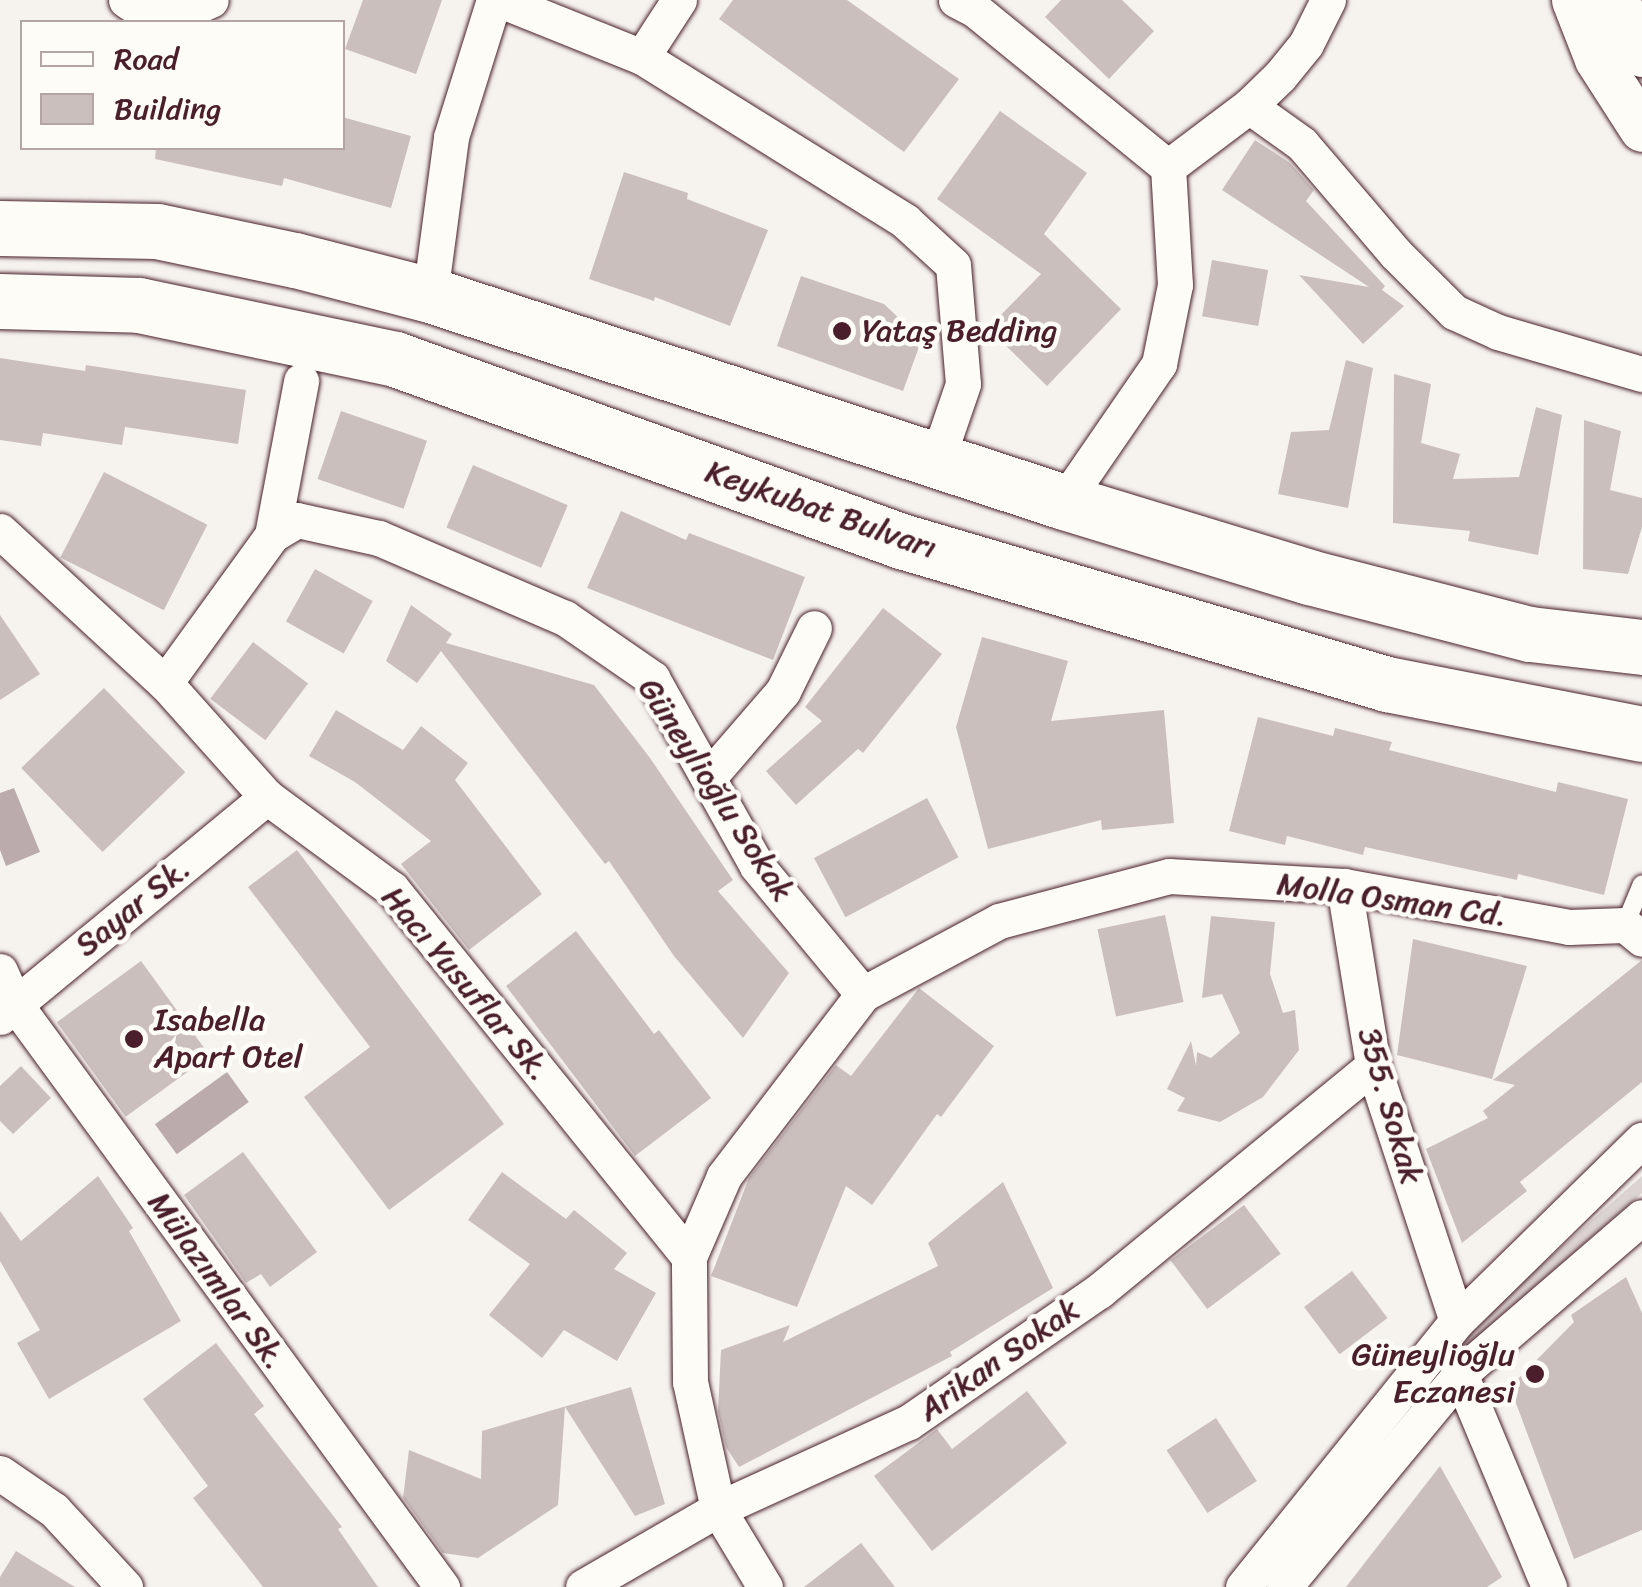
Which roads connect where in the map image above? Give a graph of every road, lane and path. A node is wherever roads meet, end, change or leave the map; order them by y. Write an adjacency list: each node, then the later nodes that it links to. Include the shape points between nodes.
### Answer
1 (126, 0): 2 (street, via 148,15 175,16)
2 (211, 0)
3 (497, 0): 10 (street); 15 (street, via 452,137)
4 (679, 0): 10 (street)
5 (956, 0): 13 (street)
6 (1328, 0): 11 (street, via 1306,44)
7 (1574, 0): 12 (street, via 1598,58)
8 (1616, 0): 9 (street)
9 (1642, 54)
10 (642, 56): 19 (street, via 906,221 952,265 962,384)
11 (1248, 106): 13 (street); 17 (street, via 1302,144 1454,312 1498,332)
12 (1642, 129)
13 (1168, 167): 20 (street, via 1174,285 1159,364)
14 (6, 227): 15 (highway, via 157,231)
15 (430, 295): 19 (highway)
16 (0, 301): 26 (highway, Keykubat Bulvarı, via 139,305 396,359 901,541 1387,684)
17 (1642, 374)
18 (300, 381): 22 (street)
19 (938, 457): 20 (highway)
20 (1064, 502): 24 (highway, via 1309,577 1530,634)
21 (0, 531): 25 (street, Hacı Yusuflar Sk.)
22 (272, 535): 25 (street); 27 (street, Güneylioğlu Sokak, via 297,520 379,538 565,618 652,678)
23 (814, 628): 27 (street, via 783,690)
24 (1642, 647)
25 (165, 683): 28 (street, Hacı Yusuflar Sk.)
26 (1642, 734)
27 (708, 778): 33 (street, Güneylioğlu Sokak, via 757,866)
28 (267, 797): 34 (street, Sayar Sk.); 38 (street, Hacı Yusuflar Sk., via 392,890)
29 (1642, 884): 31 (lane)
30 (1344, 886): 31 (street, Molla Osman Cd., via 1570,927); 33 (street, Molla Osman Cd., via 1170,876 999,922); 35 (street, 355. Sokak)
31 (1634, 932)
32 (0, 971): 34 (street, Mülazımlar Sk.)
33 (863, 994): 38 (street, Molla Osman Cd., via 724,1176)
34 (8, 1011): 44 (street, Mülazımlar Sk.)
35 (1373, 1066): 39 (street, 355. Sokak); 42 (street, Arikan Sokak, via 1099,1291 910,1422)
36 (1642, 1140): 39 (street)
37 (1638, 1234): 40 (street)
38 (689, 1257): 42 (street, Molla Osman Cd., via 690,1382)
39 (1457, 1321): 47 (street)
40 (1460, 1374): 48 (street); 49 (street)
41 (0, 1474): 43 (street, via 54,1510)
42 (718, 1509): 45 (street, Arikan Sokak); 46 (street, Molla Osman Cd.)
43 (125, 1587)
44 (442, 1587)
45 (583, 1587)
46 (765, 1587)
47 (1243, 1587)
48 (1284, 1587)
49 (1549, 1587)

